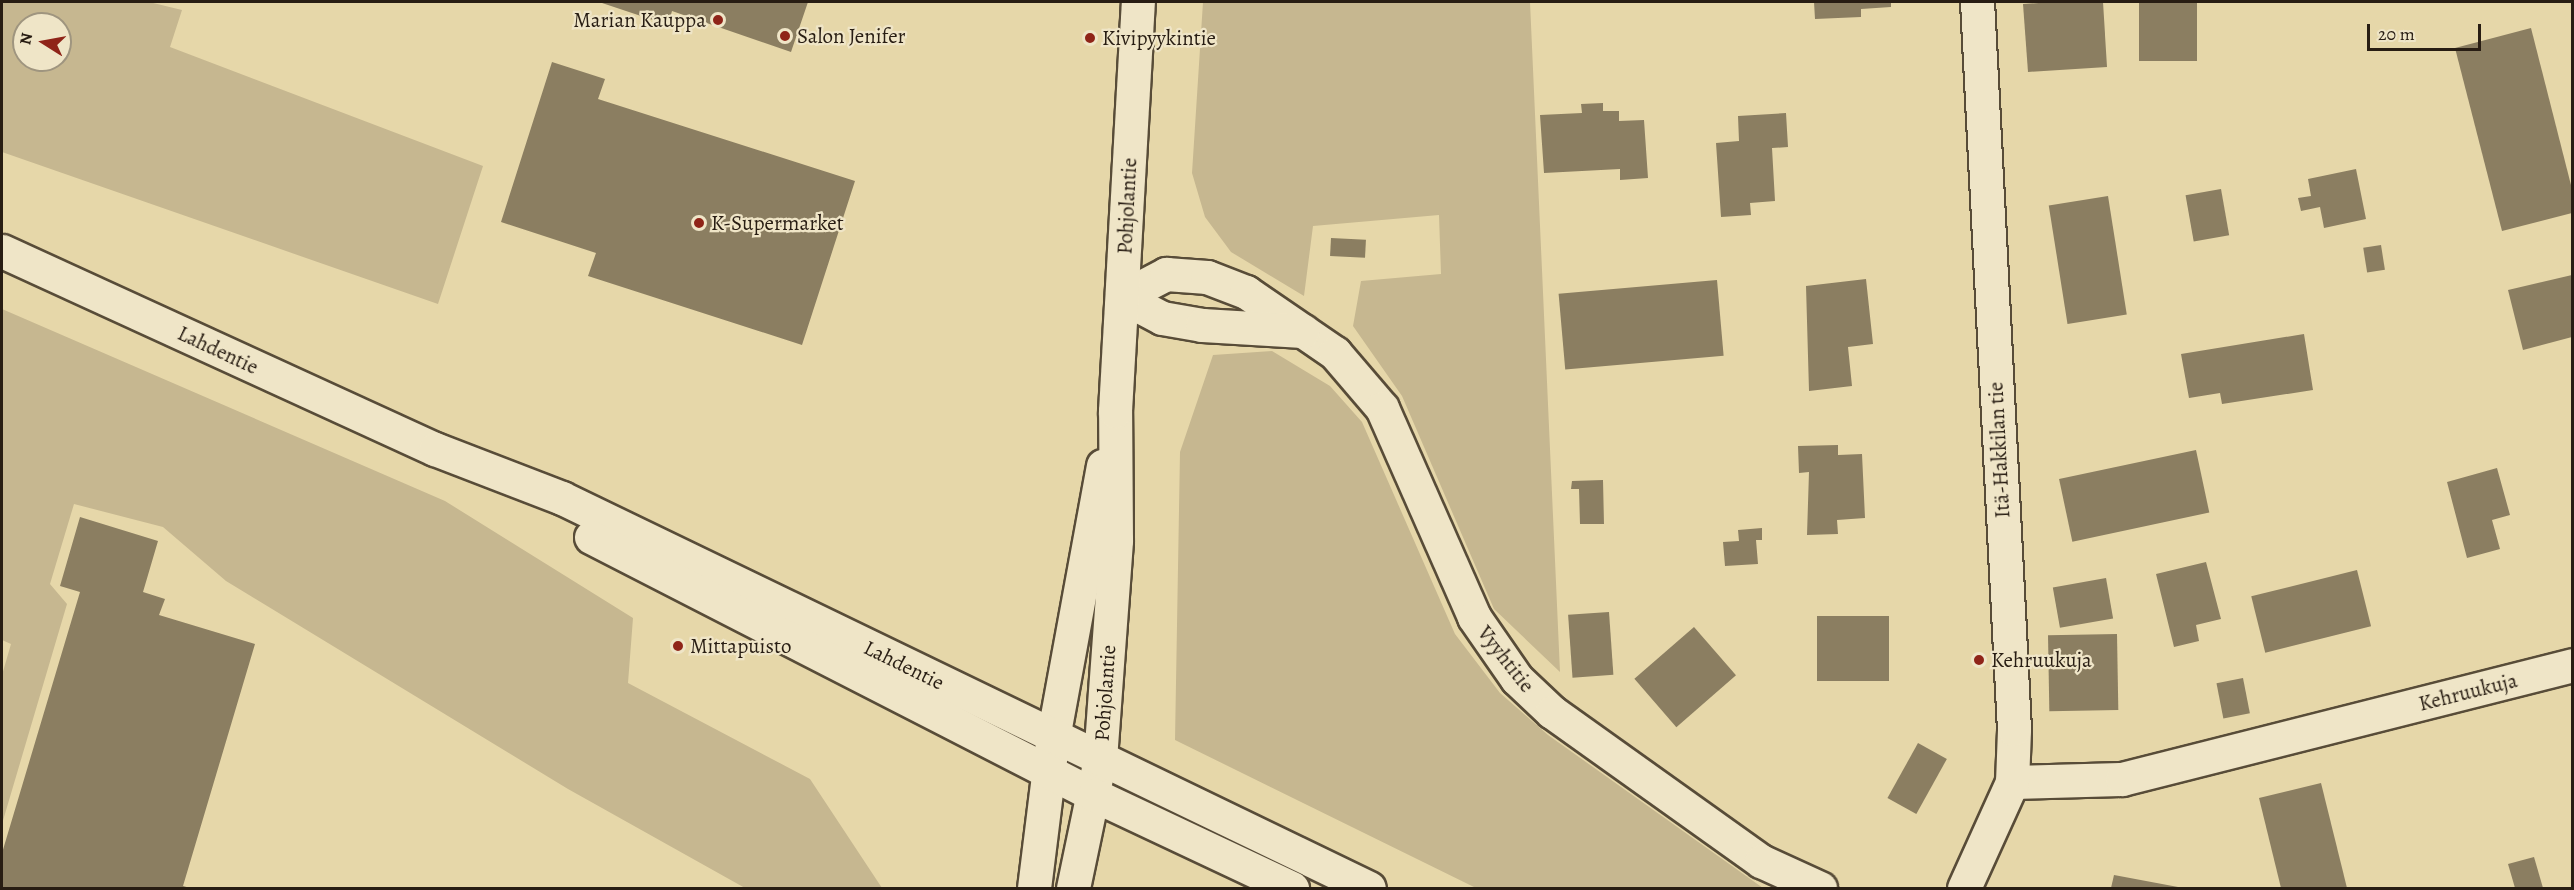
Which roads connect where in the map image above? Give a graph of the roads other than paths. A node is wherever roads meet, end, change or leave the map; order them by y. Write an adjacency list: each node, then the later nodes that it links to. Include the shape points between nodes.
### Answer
1 (1138, 2): 4 (street, Pohjolantie)
2 (1977, 2): 12 (street, Itä-Hakkilan tie, via 2014,729)
3 (2, 251): 7 (street, Lahdentie)
4 (1122, 297): 5 (street, via 1162,318 1202,326); 5 (street, Vyyhtitie, via 1166,274 1207,277 1246,292); 6 (street, Pohjolantie)
5 (1303, 331): 18 (street, Vyyhtitie, via 1335,353 1382,408 1474,617 1517,679 1552,712 1761,861)
6 (1115, 411): 9 (street, Pohjolantie, via 1086,538); 10 (street, Pohjolantie, via 1116,540)
7 (435, 449): 9 (street, Lahdentie, via 562,498); 11 (street, Lahdentie, via 520,501)
8 (2572, 666): 12 (street, Kehruukuja, via 2122,779)
9 (1053, 738): 10 (street, Lahdentie); 11 (street, Pohjolantie)
10 (1101, 759): 13 (street, Pohjolantie); 17 (street, Lahdentie)
11 (1049, 772): 13 (street, Lahdentie); 14 (street, Pohjolantie)
12 (2012, 782): 19 (street, Itä-Hakkilan tie)
13 (1094, 795): 15 (street, Pohjolantie); 16 (street, Lahdentie)
14 (1034, 888)
15 (1073, 888)
16 (1292, 888)
17 (1369, 888)
18 (1820, 888)
19 (1964, 888)

